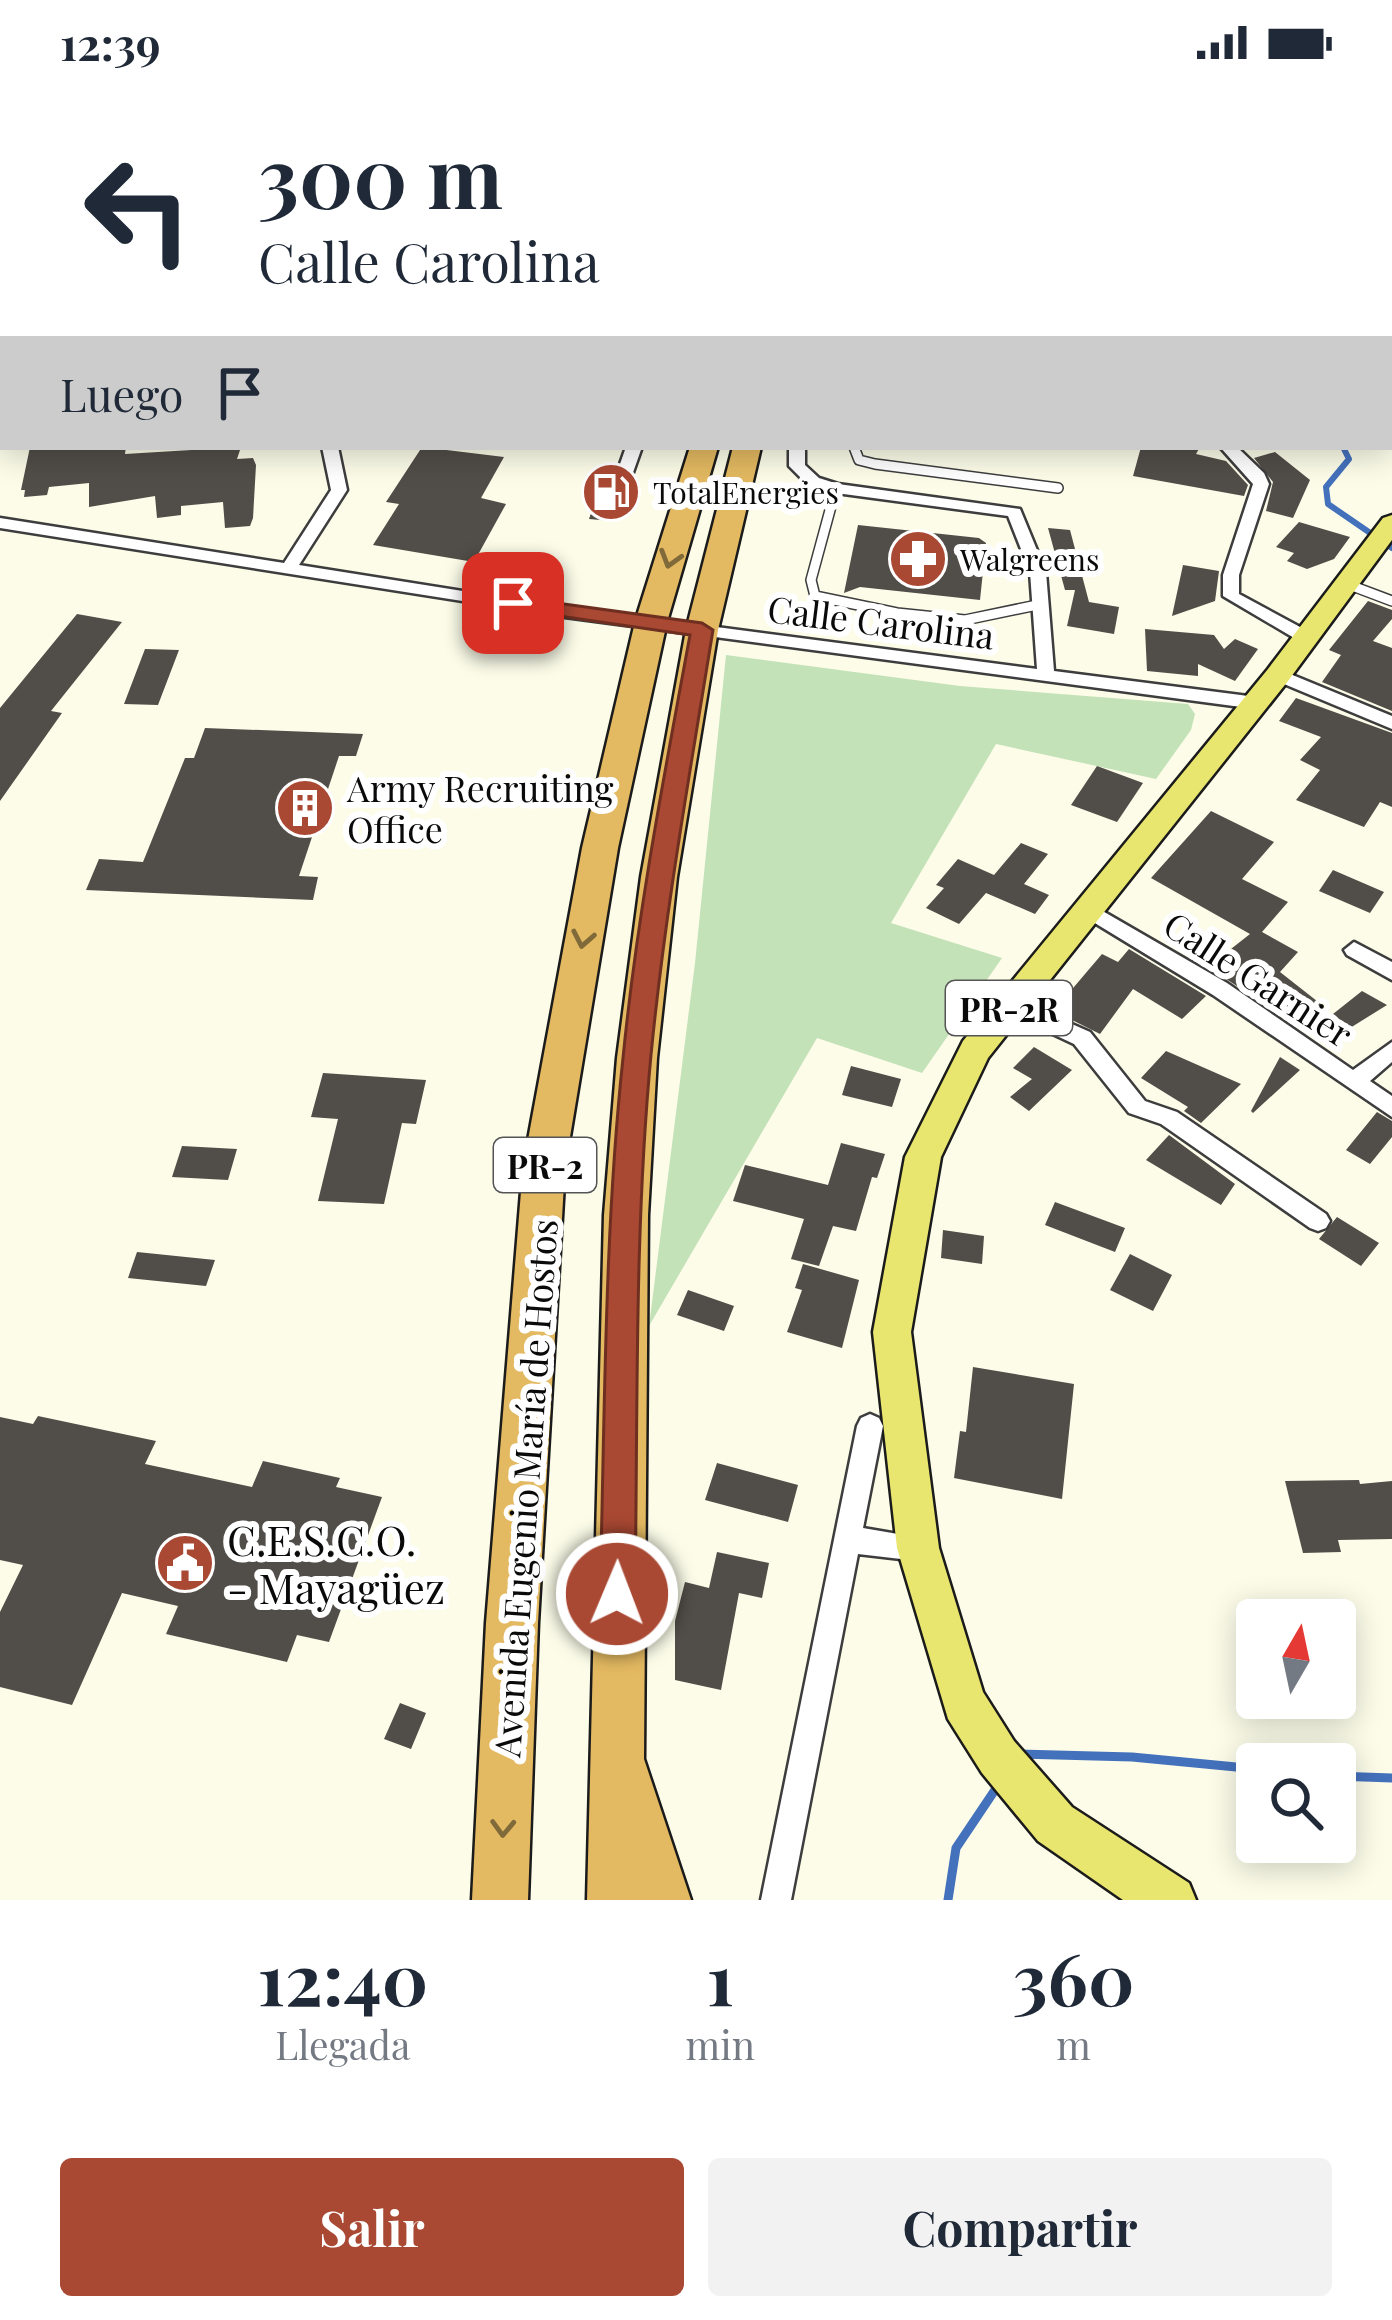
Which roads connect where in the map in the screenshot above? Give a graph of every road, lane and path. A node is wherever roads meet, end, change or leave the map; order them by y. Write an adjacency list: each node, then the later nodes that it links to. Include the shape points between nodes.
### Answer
1 (331, 450): 13 (street, via 339,490)
2 (633, 450): 8 (street)
3 (703, 450): 17 (highway, Avenida Eugenio María de Hostos / PR-2, one-way to 17)
4 (746, 450): 18 (highway, PR-2)
5 (797, 450): 9 (street, via 797,466)
6 (855, 450): 10 (lane, via 875,464)
7 (1231, 450): 19 (street, via 1261,484 1231,596)
8 (622, 481)
9 (836, 488): 16 (street, via 1015,512); 16 (lane, via 815,596 976,620 1017,602)
10 (1058, 488)
11 (0, 523): 13 (street, Calle Carolina)
12 (1392, 523): 14 (main road, PR-2R)
13 (289, 568): 17 (street, Calle Carolina)
14 (1352, 572): 15 (lane); 19 (main road, PR-2R)
15 (1392, 601)
16 (1043, 604): 20 (street)
17 (650, 622): 18 (street, Calle Carolina); 36 (highway, Avenida Eugenio María de Hostos / PR-2, one-way to 36, via 544,1167)
18 (702, 630): 20 (street, Calle Carolina); 35 (highway, PR-2, via 637,1058)
19 (1307, 638): 21 (main road, PR-2R)
20 (1046, 675): 22 (street, Calle Carolina)
21 (1278, 676): 22 (main road, PR-2R); 23 (street)
22 (1256, 703): 24 (main road, PR-2R)
23 (1392, 723)
24 (1087, 909): 27 (main road, PR-2R); 29 (street, Calle Garnier)
25 (1354, 950): 26 (street)
26 (1392, 972)
27 (1011, 1005): 31 (street, via 1082,1038 1137,1107 1169,1118); 34 (main road, PR-2R, via 975,1050 922,1157 892,1332)
28 (1392, 1050): 29 (street)
29 (1355, 1080): 30 (street, Calle Garnier)
30 (1392, 1108)
31 (1318, 1222)
32 (870, 1426): 33 (street)
33 (845, 1538): 34 (street); 39 (street)
34 (918, 1548): 40 (main road, PR-2R, via 964,1702 998,1757 1054,1824)
35 (614, 1736): 37 (highway, PR-2); 38 (highway)
36 (500, 1900)
37 (615, 1900)
38 (664, 1900)
39 (776, 1900)
40 (1172, 1900)

